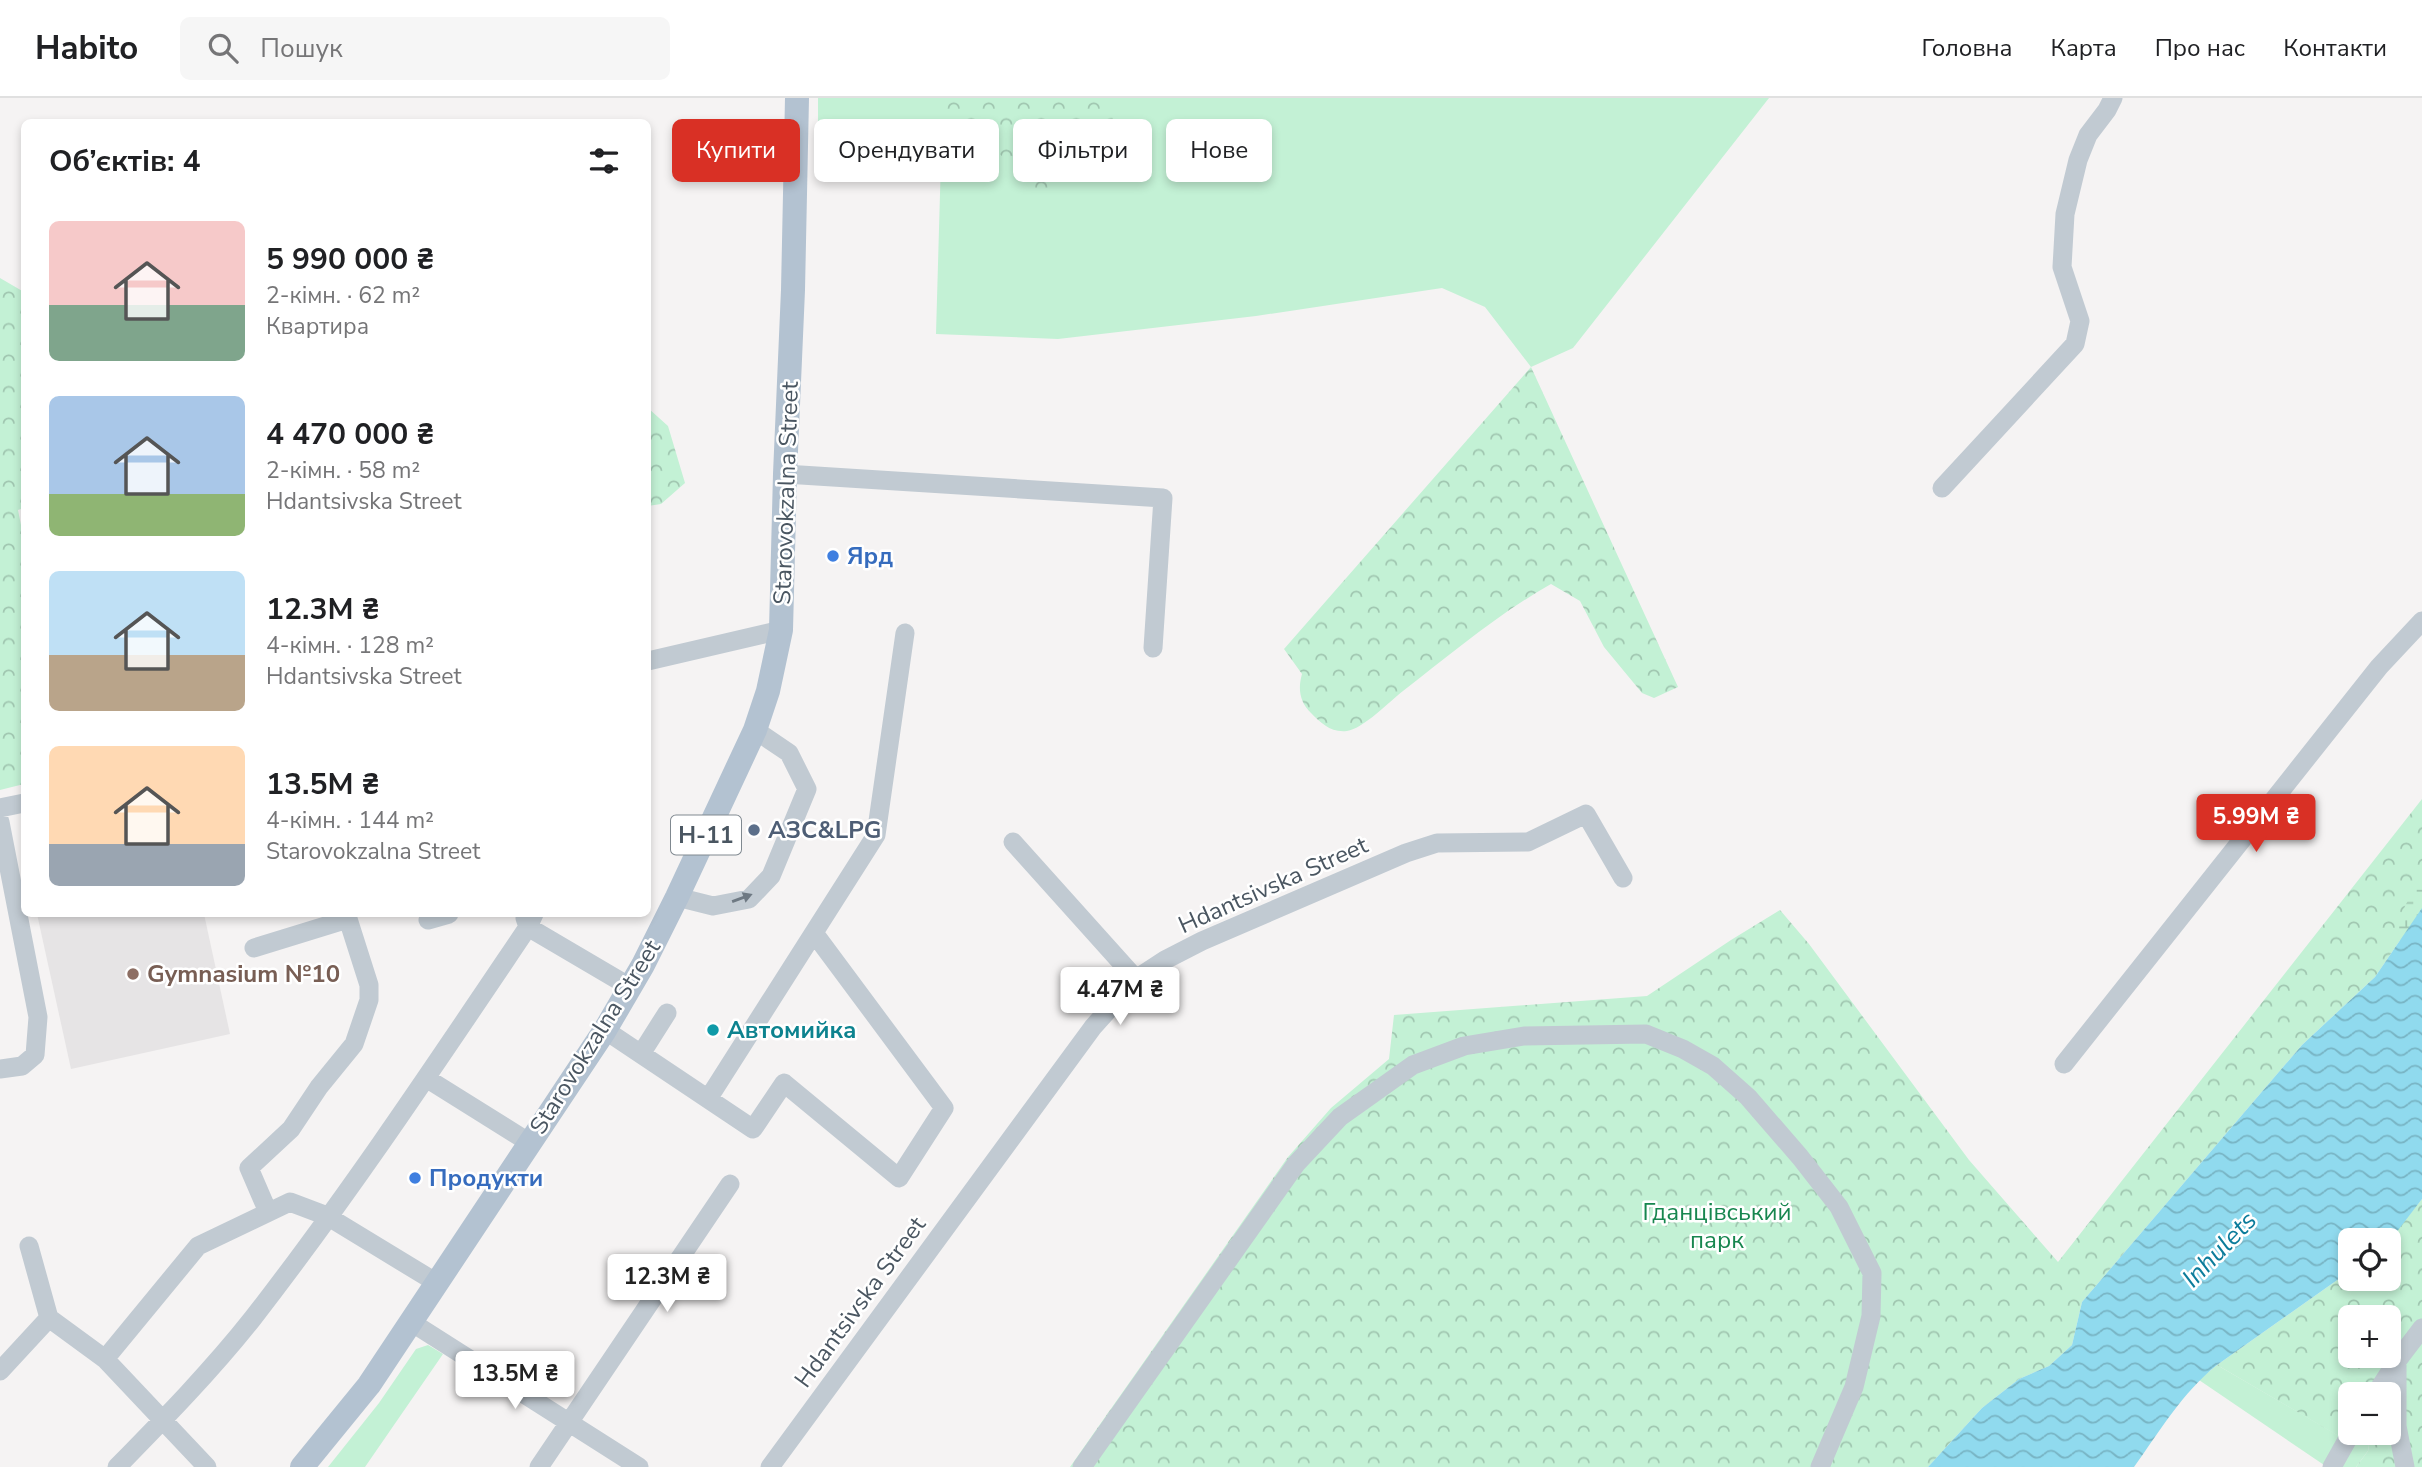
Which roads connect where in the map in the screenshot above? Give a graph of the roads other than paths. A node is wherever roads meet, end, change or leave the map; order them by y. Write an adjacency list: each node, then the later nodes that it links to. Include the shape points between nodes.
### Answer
1 (797, 98): 3 (main road, Starovokzalna Street / Н-11)
2 (2113, 98): 4 (street, via 2088,135 2065,214 2062,267 2080,321 2075,344)
3 (785, 474): 6 (main road, Starovokzalna Street / Н-11); 8 (street, via 1163,498)
4 (1942, 488)
5 (2422, 621): 27 (street, via 2379,667)
6 (781, 630): 9 (street); 10 (main road, Starovokzalna Street / Н-11)
7 (905, 633): 20 (street, via 876,835)
8 (1153, 648)
9 (651, 660)
10 (755, 730): 16 (main road, Starovokzalna Street / Н-11); 16 (street, one-way to 10, via 713,906 749,899 771,876 807,789 789,753)
11 (21, 804): 12 (street)
12 (0, 808)
13 (0, 822): 28 (street, via 38,1017 35,1055 22,1066)
14 (1013, 842): 22 (street)
15 (1623, 878): 22 (street, Hdantsivska Street, via 1586,814 1528,842 1437,843 1202,941)
16 (677, 897): 23 (main road, Starovokzalna Street / Н-11)
17 (438, 917): 19 (street)
18 (528, 918): 23 (street); 29 (street)
19 (428, 920)
20 (814, 933): 30 (street); 30 (street, via 944,1108 899,1178 784,1083 752,1129)
21 (254, 948): 33 (street, via 348,919 369,985 369,1000 354,1044 291,1129 249,1168)
22 (1136, 979): 52 (street, Hdantsivska Street, via 1093,1027)
23 (630, 987): 25 (main road, Starovokzalna Street / Н-11)
24 (667, 1013): 26 (street)
25 (605, 1030): 26 (street); 31 (main road, Starovokzalna Street / Н-11)
26 (641, 1054): 30 (street)
27 (2064, 1064)
28 (0, 1069)
29 (426, 1078): 31 (street); 34 (street)
30 (708, 1099)
31 (530, 1143): 36 (main road, Starovokzalna Street / Н-11)
32 (730, 1184): 45 (street)
33 (268, 1212): 34 (street, via 290,1202); 41 (street, via 198,1245)
34 (327, 1216): 36 (street); 44 (street, via 252,1319)
35 (29, 1246): 37 (street)
36 (437, 1283): 38 (main road, Starovokzalna Street / Н-11)
37 (49, 1318): 41 (street); 43 (street)
38 (411, 1322): 45 (street); 49 (main road, Starovokzalna Street / Н-11, via 369,1385)
39 (2422, 1328): 40 (street)
40 (2401, 1356)
41 (105, 1359): 44 (street)
42 (2397, 1368): 56 (street, via 2398,1426)
43 (0, 1371)
44 (164, 1419): 47 (street); 48 (street)
45 (570, 1422): 50 (street); 51 (street)
46 (2344, 1445): 55 (street)
47 (117, 1467)
48 (207, 1467)
49 (302, 1467)
50 (539, 1467)
51 (639, 1467)
52 (770, 1467)
53 (1082, 1467): 54 (street, via 1296,1164 1339,1116 1413,1065 1464,1046 1524,1036 1646,1034 1713,1066 1748,1097 1839,1207 1872,1273 1871,1316 1854,1387)
54 (1820, 1467)
55 (2332, 1467)
56 (2405, 1467)

